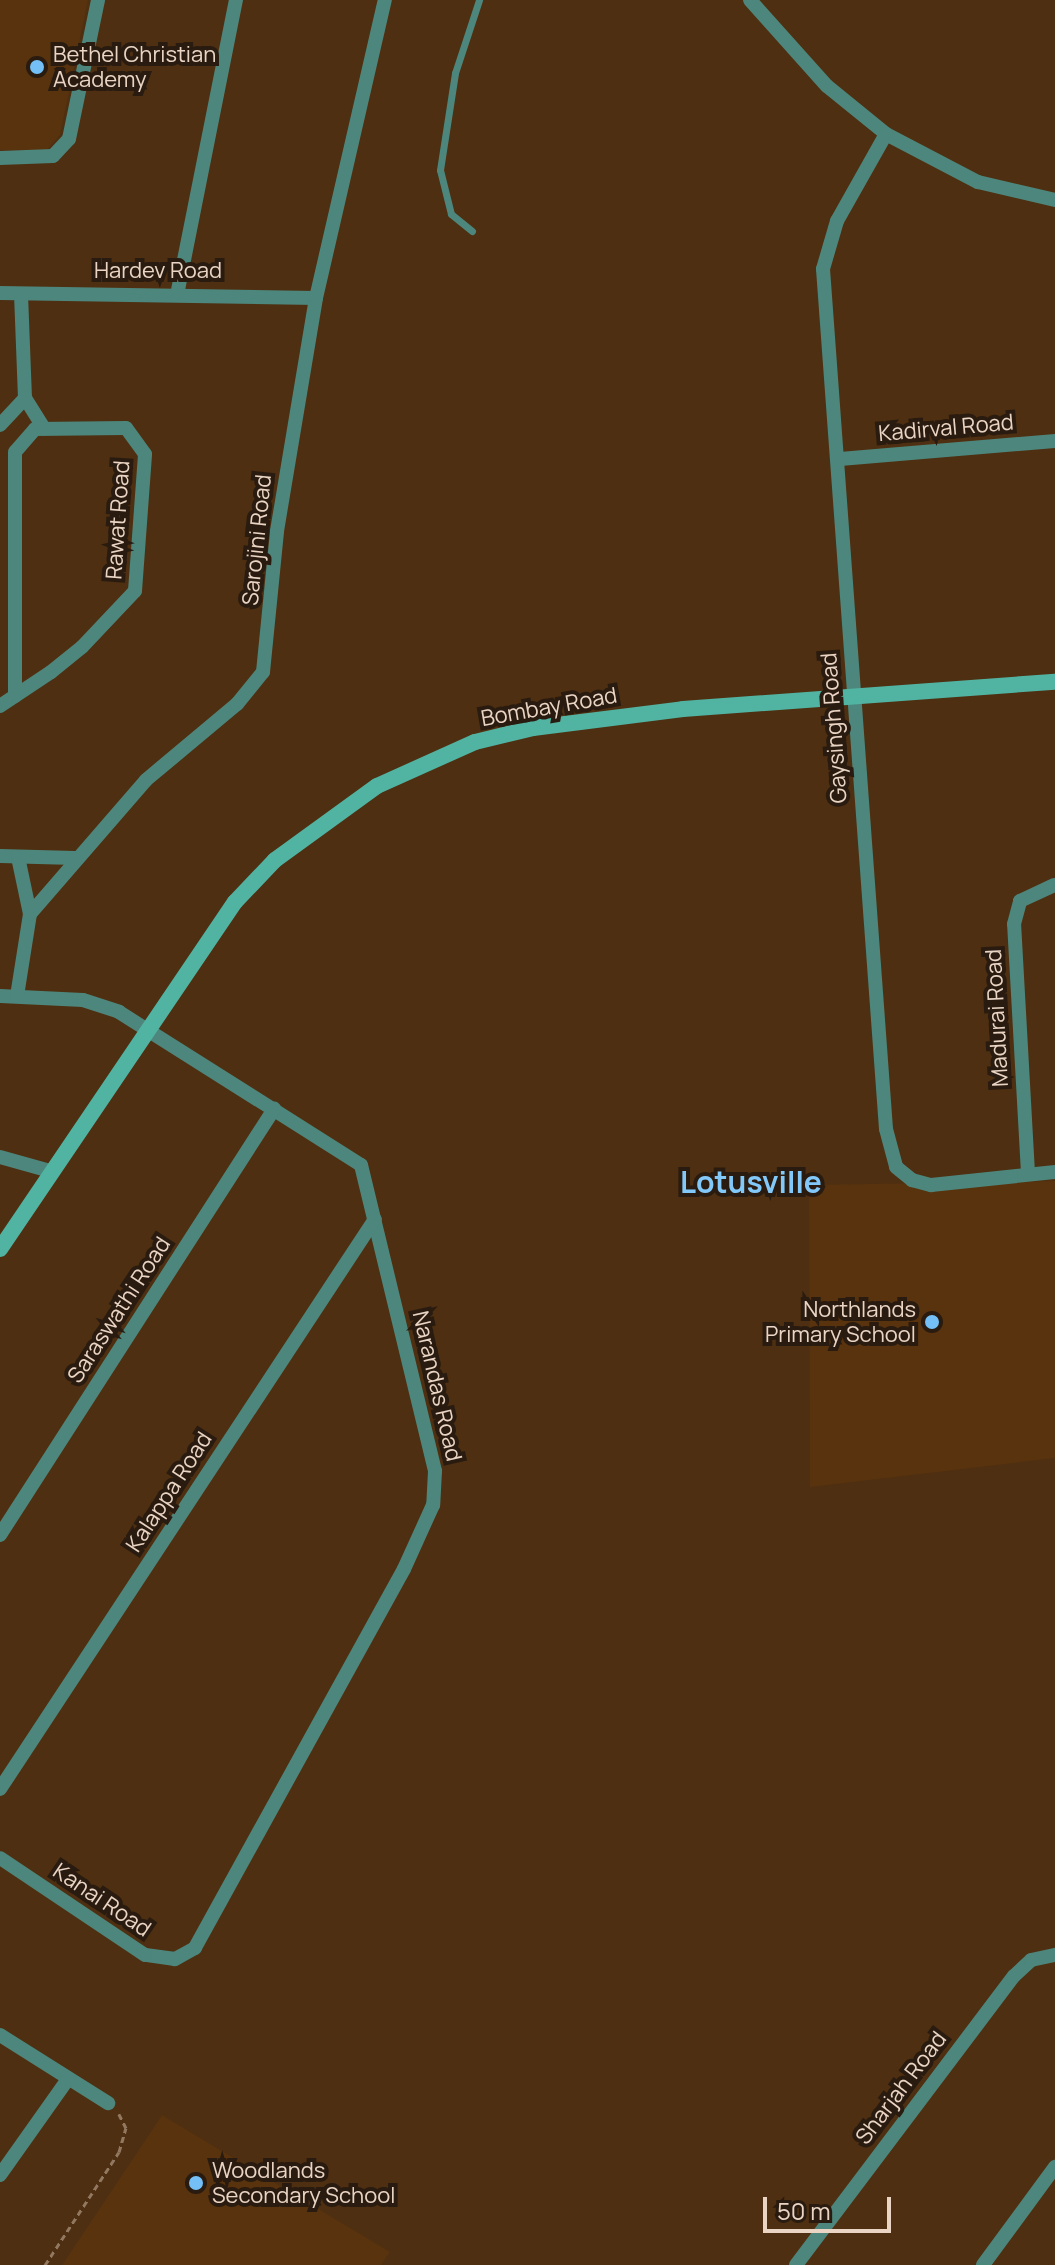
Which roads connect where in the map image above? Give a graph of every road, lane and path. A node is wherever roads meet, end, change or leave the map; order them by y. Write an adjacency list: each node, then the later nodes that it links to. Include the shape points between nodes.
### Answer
1 (98, 0): 7 (street, via 69,139 53,156)
2 (236, 0): 10 (street)
3 (385, 0): 13 (street, Sarojini Road)
4 (479, 0): 9 (lane, via 455,73 440,170 451,214)
5 (750, 0): 6 (street, via 827,86)
6 (886, 134): 8 (street, via 978,182); 18 (street, Gaysingh Road, via 825,251)
7 (0, 158)
8 (1055, 200)
9 (472, 231)
10 (178, 290): 12 (street, Hardev Road); 13 (street, Hardev Road)
11 (0, 293): 12 (street, Hardev Road)
12 (21, 294): 14 (street)
13 (316, 298): 25 (street, Sarojini Road, via 277,531 263,672 237,704 146,780)
14 (25, 398): 15 (street); 16 (street)
15 (0, 425)
16 (44, 428): 21 (street, via 19,444 13,472); 21 (street, Rawat Road, via 114,425 141,441 139,574 118,617)
17 (1055, 441): 18 (street, Kadirval Road)
18 (840, 459): 20 (street, Gaysingh Road)
19 (1055, 682): 20 (street, Bombay Road)
20 (854, 695): 30 (street, Bombay Road, via 533,728 421,764 377,786 275,860 187,964); 35 (street, Gaysingh Road, via 890,1152 902,1173 931,1185)
21 (15, 696): 22 (street, Rawat Road)
22 (0, 706)
23 (0, 856): 24 (street)
24 (18, 857): 25 (street); 27 (street)
25 (75, 858): 27 (street, Sarojini Road)
26 (1055, 885): 35 (street, Madurai Road, via 1020,901 1014,924)
27 (30, 914): 29 (street, Sarojini Road)
28 (0, 996): 29 (street, Narandas Road)
29 (17, 996): 30 (street, Narandas Road, via 103,1004)
30 (147, 1029): 31 (street, Narandas Road); 33 (street, Bombay Road)
31 (274, 1109): 36 (street, Narandas Road, via 361,1165); 38 (street, Saraswathi Road)
32 (0, 1157): 33 (street)
33 (50, 1171): 37 (street, Bombay Road)
34 (1055, 1172): 35 (street, Gaysingh Road)
35 (1028, 1173)
36 (375, 1219): 39 (street, Kalappa Road); 42 (street, Narandas Road, via 435,1471 433,1505 202,1941)
37 (0, 1249)
38 (0, 1535)
39 (0, 1789)
40 (0, 1858): 42 (street, Kanai Road, via 127,1946 161,1960)
41 (1055, 1955): 49 (street, Sharjah Road, via 1031,1960 1014,1976)
42 (186, 1956)
43 (0, 2035): 44 (street)
44 (68, 2079): 45 (street); 47 (street)
45 (108, 2103): 48 (path, via 125,2120 124,2140)
46 (1055, 2167): 50 (street)
47 (0, 2175)
48 (45, 2265)
49 (796, 2265)
50 (983, 2265)

